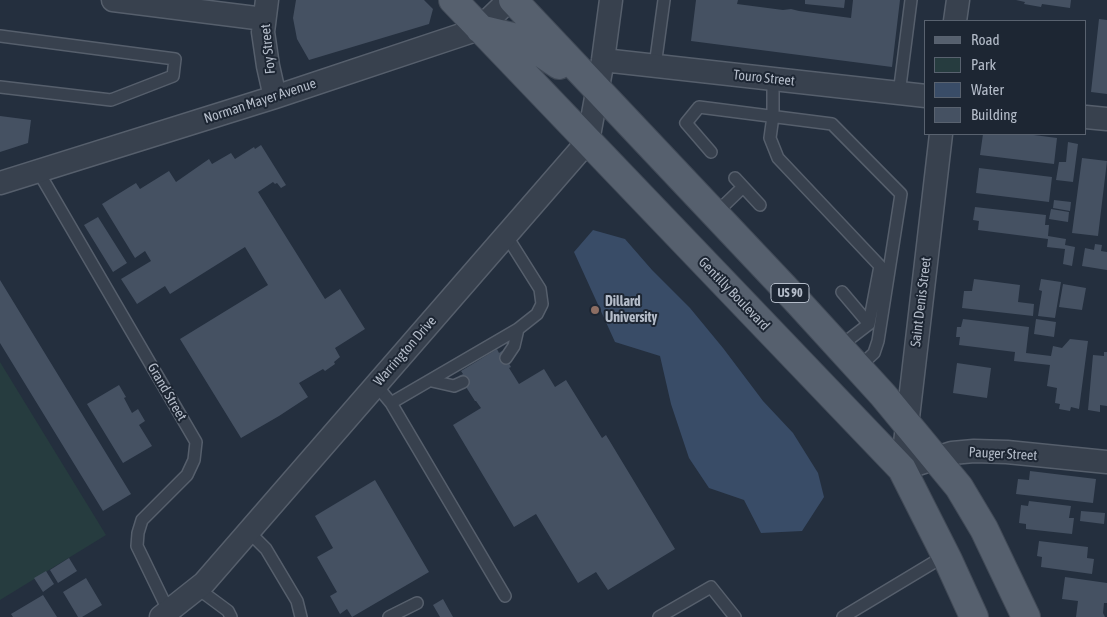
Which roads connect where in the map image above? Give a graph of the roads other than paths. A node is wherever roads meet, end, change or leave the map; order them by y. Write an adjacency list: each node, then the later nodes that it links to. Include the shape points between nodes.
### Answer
1 (114, 0): 9 (street)
2 (454, 0): 11 (main road, Gentilly Boulevard)
3 (509, 0): 11 (street, Norman Mayer Avenue)
4 (513, 0): 17 (main road, US 90)
5 (611, 0): 13 (street)
6 (664, 0): 14 (lane)
7 (911, 0): 18 (lane)
8 (958, 0): 10 (street)
9 (265, 10): 20 (street, Foy Street, via 265,48)
10 (955, 20)
11 (479, 29): 17 (main road, via 513,37 531,46); 20 (street, Norman Mayer Avenue); 25 (main road, Gentilly Boulevard)
12 (0, 36): 16 (lane, via 175,59 172,76 111,100)
13 (603, 60): 14 (street, Touro Street); 17 (street)
14 (655, 66): 15 (street, Touro Street)
15 (773, 79): 18 (street, Touro Street); 21 (lane)
16 (0, 87)
17 (597, 90): 25 (street); 32 (main road, US 90)
18 (899, 94): 19 (street, Touro Street)
19 (924, 96)
20 (275, 97): 27 (street, Norman Mayer Avenue)
21 (772, 116): 26 (lane, via 699,107 686,123); 35 (lane, via 770,138 778,158 880,266); 39 (lane, via 832,124 901,194 878,341 874,353)
22 (1087, 116): 23 (street)
23 (1107, 119)
24 (941, 135): 44 (street, Saint Denis Street)
25 (588, 141): 33 (street, Warrington Drive); 47 (main road, Gentilly Boulevard)
26 (712, 152)
27 (38, 171): 29 (street, Norman Mayer Avenue); 53 (lane, Grand Street, via 196,442 194,460 187,475 142,520 138,533 137,546)
28 (735, 178): 30 (lane)
29 (0, 183)
30 (743, 187): 31 (lane); 32 (lane)
31 (760, 205)
32 (715, 214): 37 (main road, US 90)
33 (506, 235): 36 (lane, via 540,289 542,304 538,314); 42 (street, Warrington Drive)
34 (842, 292): 35 (lane)
35 (869, 324): 37 (lane)
36 (518, 330): 38 (lane, via 514,346); 40 (lane)
37 (839, 347): 39 (main road, US 90)
38 (506, 358)
39 (858, 368): 44 (main road, US 90)
40 (432, 380): 41 (lane, via 454,386); 43 (lane)
41 (463, 382)
42 (376, 384): 43 (lane); 48 (street, Warrington Drive)
43 (391, 403): 51 (lane)
44 (907, 424): 45 (main road, US 90); 47 (street, Saint Denis Street)
45 (935, 458): 46 (street, Pauger Street, via 952,452 974,451); 47 (street, Pauger Street); 61 (main road, US 90, via 959,487 984,529)
46 (1107, 462)
47 (902, 470): 49 (main road, Gentilly Boulevard)
48 (248, 531): 50 (street, Warrington Drive); 55 (lane, via 266,549 297,601)
49 (946, 555): 59 (lane); 60 (main road, Gentilly Boulevard)
50 (198, 588): 53 (street, Warrington Drive); 54 (lane, via 228,611)
51 (505, 596)
52 (417, 603): 56 (lane)
53 (165, 614)
54 (231, 617)
55 (301, 617)
56 (389, 617)
57 (659, 617): 58 (lane, via 711,587)
58 (735, 617)
59 (843, 617)
60 (974, 617)
61 (1026, 617)

